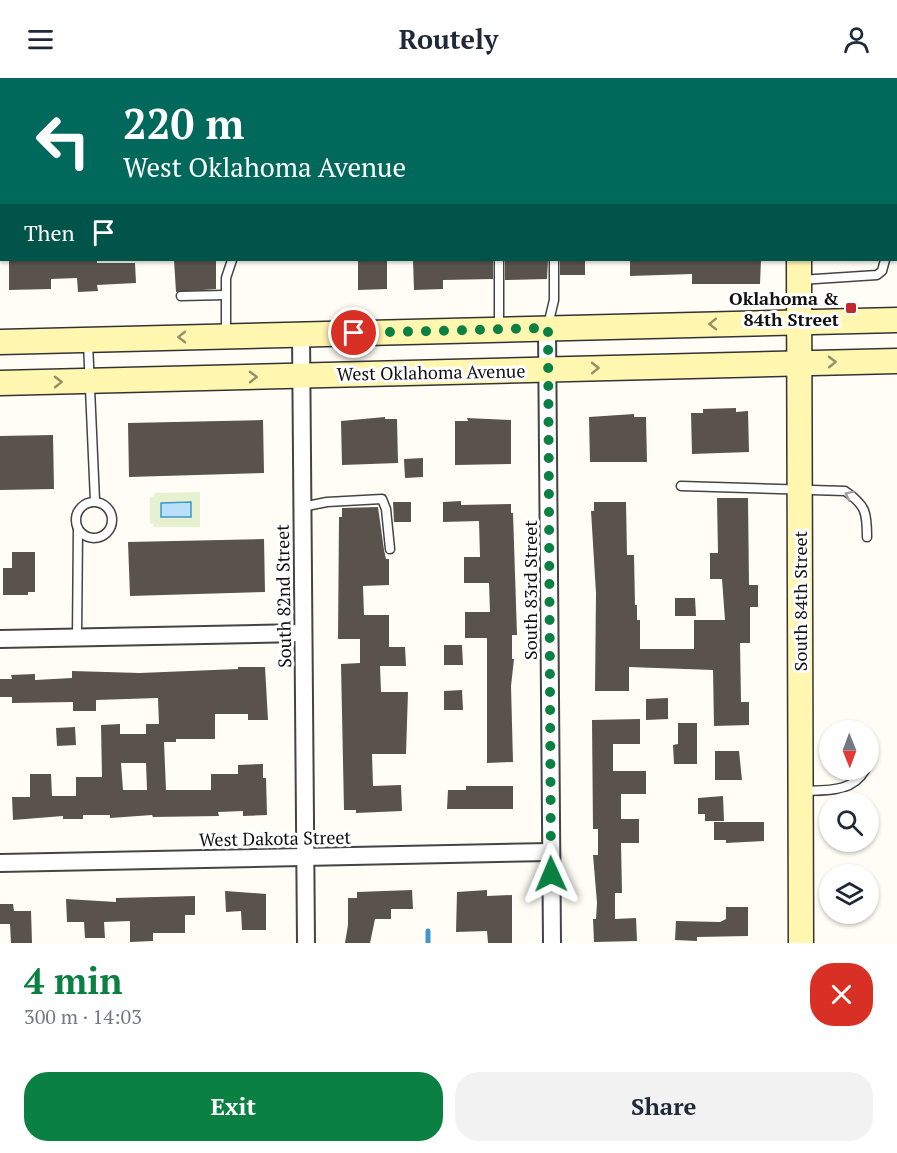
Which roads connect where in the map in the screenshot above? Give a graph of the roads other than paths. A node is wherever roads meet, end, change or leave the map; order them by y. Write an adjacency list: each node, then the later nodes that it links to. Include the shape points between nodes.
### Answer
1 (232, 261): 6 (lane)
2 (499, 261): 11 (lane)
3 (554, 261): 10 (lane, via 554,300)
4 (885, 261): 5 (lane, via 877,275)
5 (799, 270): 9 (main road, South 84th Street)
6 (225, 295): 7 (lane); 13 (lane)
7 (181, 296)
8 (897, 320): 9 (main road)
9 (800, 322): 10 (main road, one-way to 10); 17 (main road, South 84th Street)
10 (548, 328): 11 (main road); 18 (street, South 83rd Street)
11 (499, 330): 12 (main road)
12 (301, 334): 13 (main road); 19 (street, South 82nd Street)
13 (226, 336): 14 (main road, one-way to 14)
14 (88, 340): 15 (main road); 20 (lane)
15 (0, 342)
16 (897, 361): 17 (main road, West Oklahoma Avenue, one-way to 16)
17 (800, 363): 18 (main road, West Oklahoma Avenue, one-way to 17); 23 (main road, South 84th Street)
18 (548, 369): 19 (main road, West Oklahoma Avenue); 34 (street, South 83rd Street)
19 (301, 375): 20 (main road, West Oklahoma Avenue, one-way to 19); 25 (street, South 82nd Street)
20 (90, 381): 21 (main road, West Oklahoma Avenue, one-way to 20); 24 (lane)
21 (0, 383)
22 (681, 486): 23 (lane)
23 (800, 488): 27 (lane, one-way to 23, via 861,502 845,491); 33 (main road, South 84th Street)
24 (94, 501): 26 (lane, via 78,509); 26 (lane, via 110,510 111,526 98,538 87,537)
25 (302, 507): 28 (lane, via 381,499 386,508); 29 (street, South 82nd Street)
26 (78, 529): 30 (lane)
27 (867, 537)
28 (390, 549)
29 (303, 633): 30 (street); 35 (street, South 82nd Street)
30 (77, 637): 31 (street)
31 (0, 639)
32 (859, 780): 33 (lane, via 847,788)
33 (801, 791): 39 (main road, South 84th Street)
34 (551, 852): 35 (street, West Dakota Street); 38 (street, South 83rd Street)
35 (305, 856): 36 (street, West Dakota Street); 37 (street, South 82nd Street)
36 (0, 863)
37 (306, 943)
38 (552, 943)
39 (801, 943)

